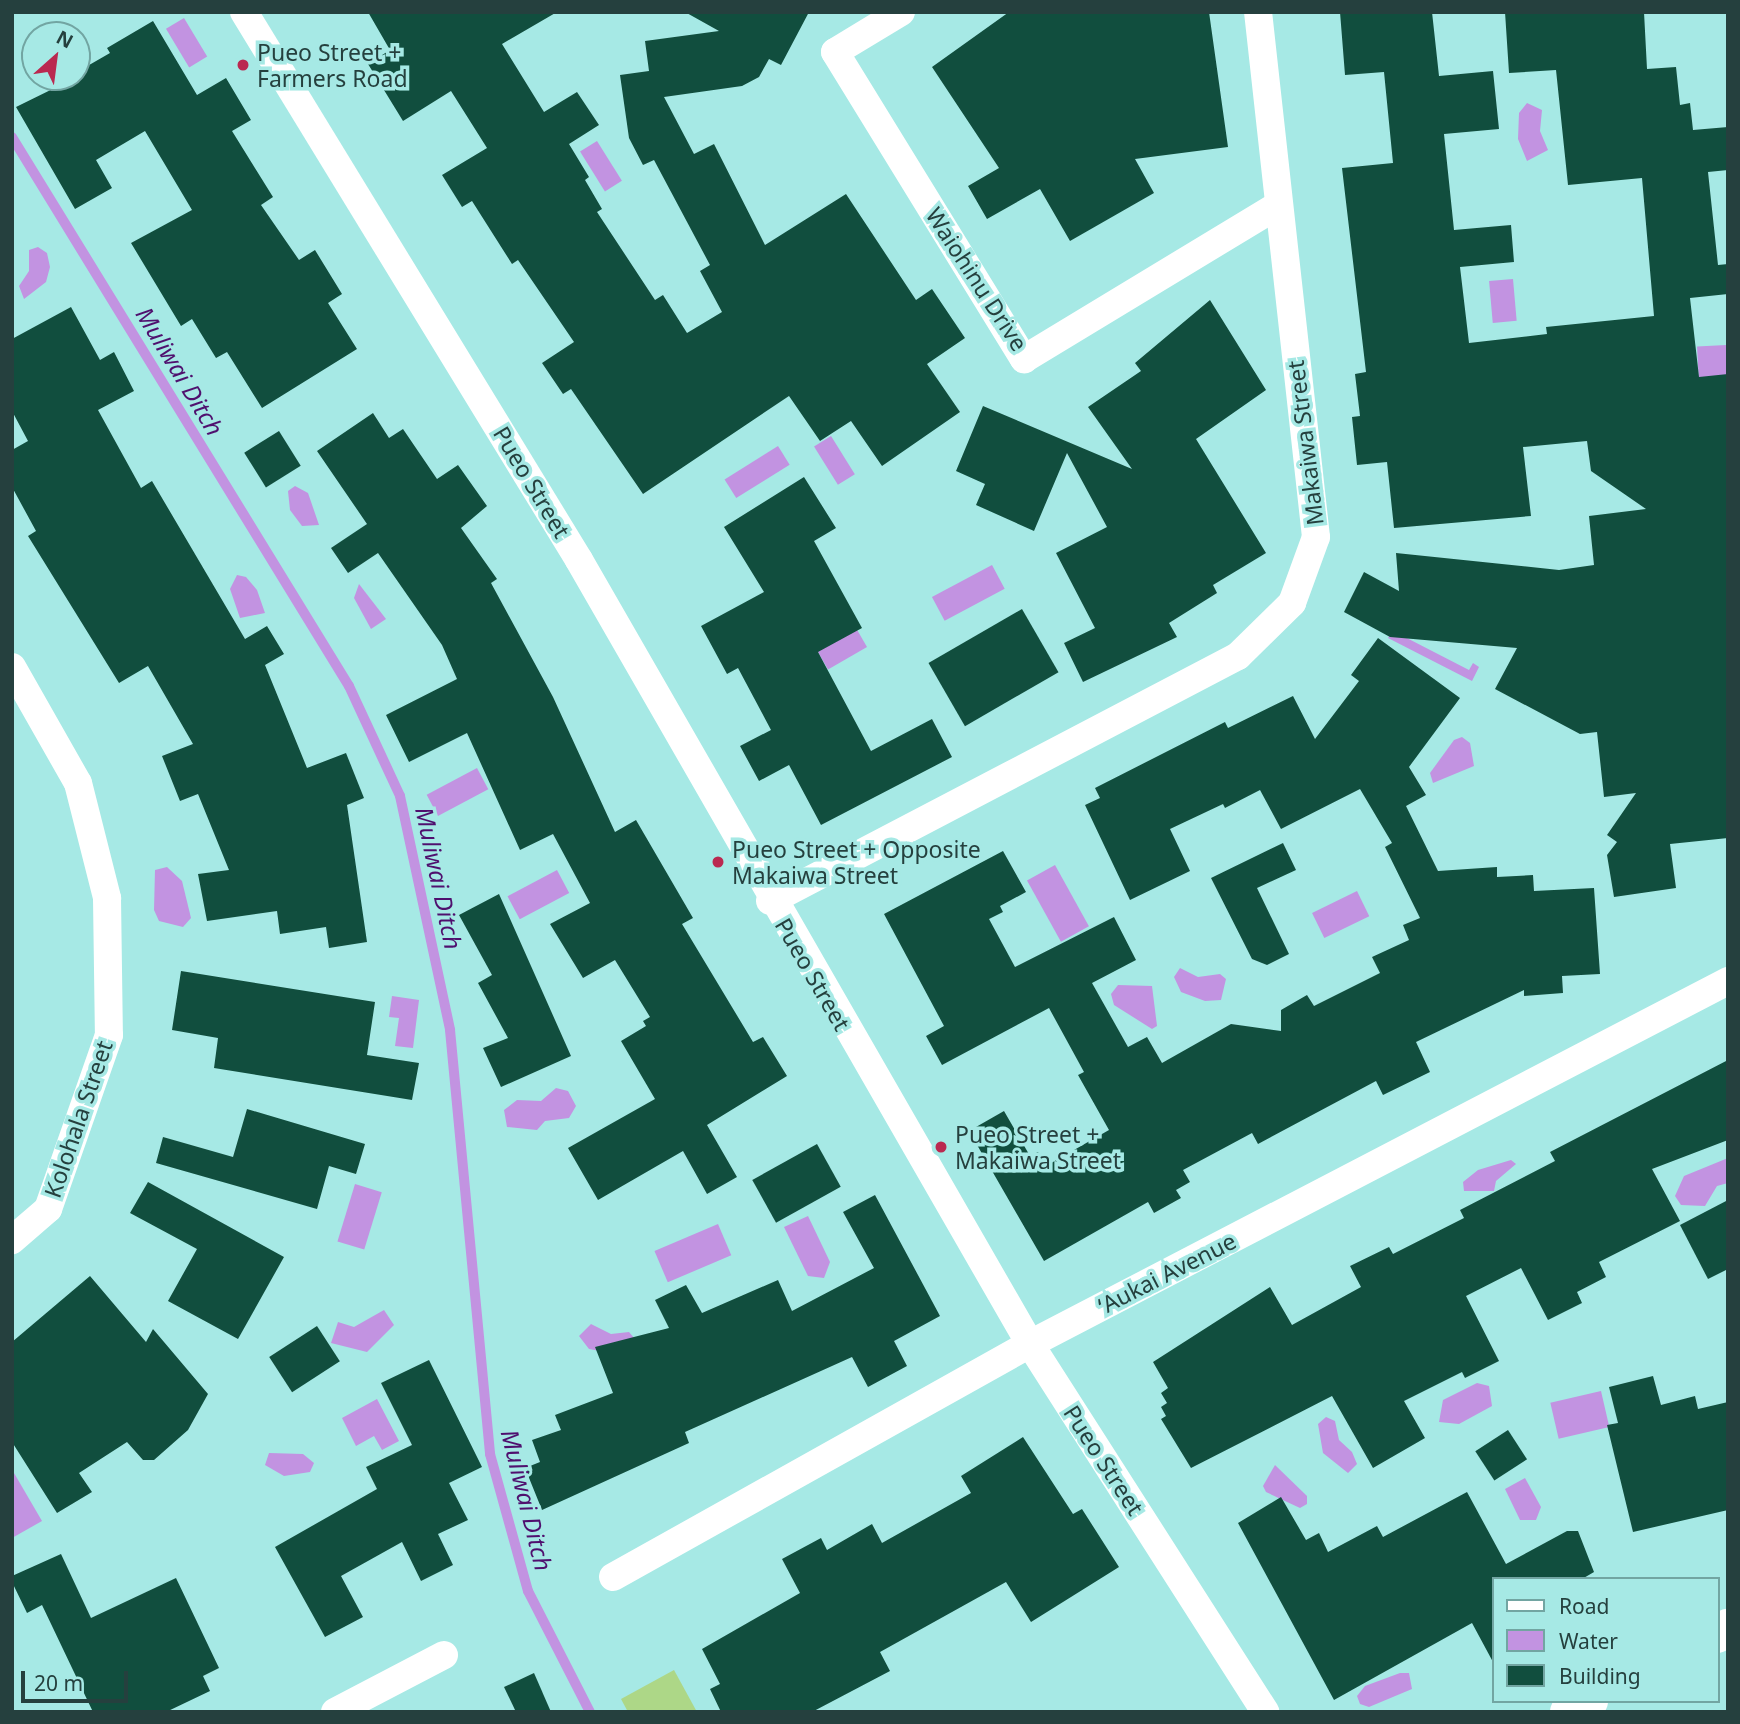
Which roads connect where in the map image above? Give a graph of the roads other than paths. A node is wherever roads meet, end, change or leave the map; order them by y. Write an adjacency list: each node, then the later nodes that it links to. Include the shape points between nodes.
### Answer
1 (244, 12): 6 (street, Pueo Street, via 579,560)
2 (901, 12): 4 (street, Waiohinu Drive, via 835,52 1024,359)
3 (1258, 12): 4 (street, Makaiwa Street)
4 (1278, 205): 6 (street, Makaiwa Street, via 1316,537 1292,603 1238,656)
5 (12, 667): 8 (street, Kolohala Street, via 78,783 107,898 109,1035 48,1209)
6 (771, 901): 9 (street, Pueo Street)
7 (1728, 981): 9 (street, ʻAukai Avenue)
8 (12, 1240)
9 (1030, 1344): 10 (street, ʻAukai Avenue); 14 (street, Pueo Street)
10 (613, 1577)
11 (444, 1655): 13 (street)
12 (1585, 1703): 15 (street)
13 (335, 1712)
14 (1265, 1712)
15 (1569, 1712)

